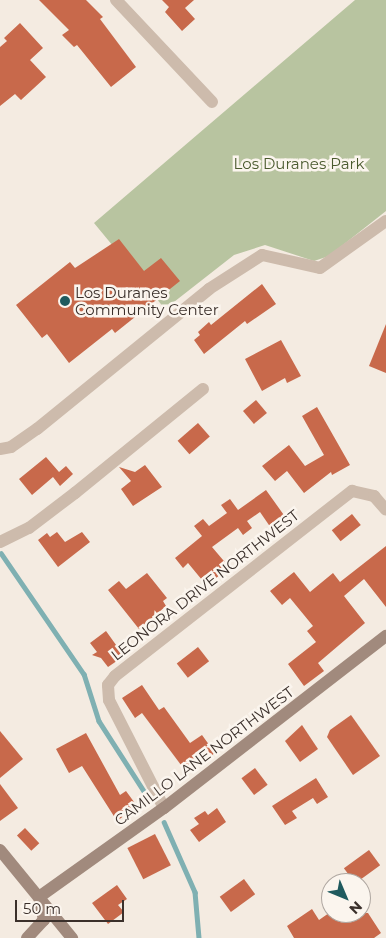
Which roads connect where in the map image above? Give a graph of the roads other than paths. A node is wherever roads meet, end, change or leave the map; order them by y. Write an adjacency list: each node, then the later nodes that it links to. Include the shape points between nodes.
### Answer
1 (116, 0): 2 (street)
2 (212, 102)
3 (386, 221): 5 (street, via 320,268 262,255 209,289 37,429 11,447)
4 (203, 389): 7 (street, via 30,528)
5 (0, 449)
6 (386, 510): 9 (street, LEONORA DRIVE NORTHWEST, via 374,496 352,491 115,676 108,686 109,700)
7 (0, 542)
8 (386, 636): 9 (street, CAMILLO LANE NORTHWEST)
9 (164, 808): 11 (street, CAMILLO LANE NORTHWEST)
10 (0, 850): 11 (street)
11 (39, 897): 12 (street, via 44,920); 13 (street)
12 (27, 938)
13 (72, 938)

